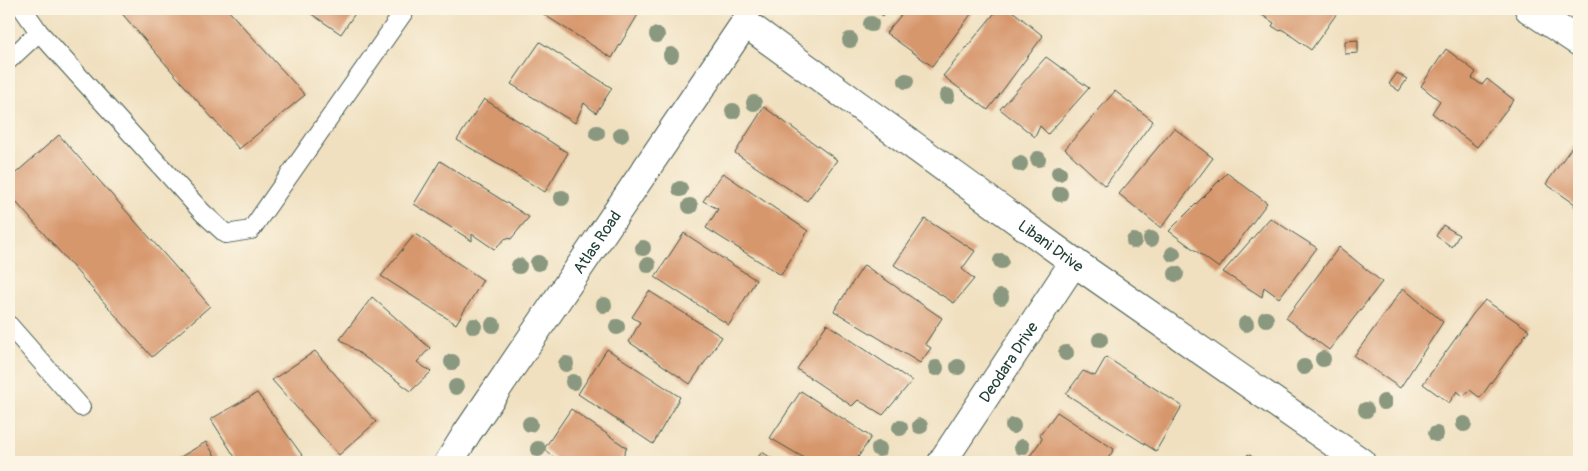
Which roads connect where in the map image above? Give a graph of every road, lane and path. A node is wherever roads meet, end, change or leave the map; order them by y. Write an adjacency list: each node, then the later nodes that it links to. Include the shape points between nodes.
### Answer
1 (23, 9): 5 (lane)
2 (406, 9): 5 (lane, via 251,230 226,234)
3 (1529, 9): 6 (street)
4 (745, 22): 8 (street, Libani Drive); 11 (street, Atlas Road)
5 (39, 32): 7 (lane)
6 (1579, 42)
7 (9, 60)
8 (1074, 262): 12 (street, Deodara Drive); 13 (street, Libani Drive)
9 (9, 325): 10 (lane)
10 (81, 407)
11 (449, 462)
12 (942, 462)
13 (1361, 462)

